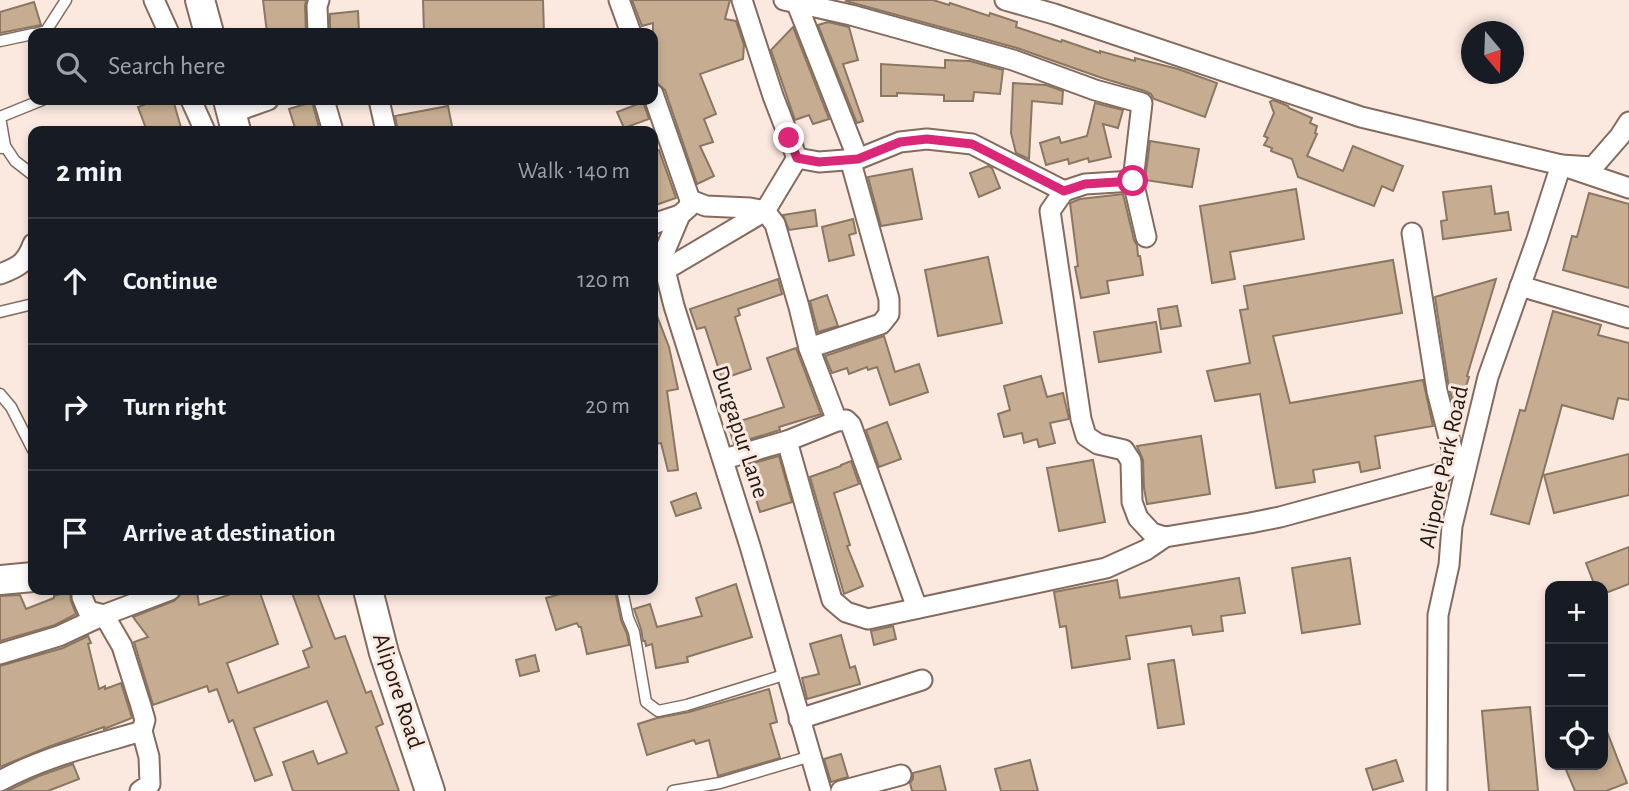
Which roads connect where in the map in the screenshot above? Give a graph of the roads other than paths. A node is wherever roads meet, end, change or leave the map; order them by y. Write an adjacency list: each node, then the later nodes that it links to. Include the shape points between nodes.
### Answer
1 (66, 0): 10 (lane)
2 (154, 0): 11 (street)
3 (200, 0): 12 (main road)
4 (215, 0): 13 (main road)
5 (319, 0): 14 (street)
6 (619, 0): 15 (street)
7 (742, 0): 30 (street)
8 (1005, 0): 32 (street, via 1360,117)
9 (790, 2): 31 (street); 34 (street, via 1013,60 1142,103)
10 (45, 28)
11 (167, 28)
12 (208, 28)
13 (221, 28)
14 (318, 28)
15 (629, 28)
16 (28, 36): 17 (lane)
17 (0, 41)
18 (30, 105): 29 (lane, via 0,117)
19 (193, 105): 26 (street)
20 (257, 105): 24 (street)
21 (325, 105): 27 (street)
22 (380, 105): 28 (street)
23 (656, 105): 37 (street)
24 (237, 114)
25 (1629, 122): 32 (street, via 1593,167)
26 (203, 126)
27 (332, 126)
28 (385, 126)
29 (3, 147): 33 (lane)
30 (797, 158): 31 (street, via 819,162); 38 (street)
31 (854, 159): 36 (street, via 900,142 927,139 972,144); 49 (street, via 889,314 881,324)
32 (1561, 165): 35 (street); 45 (street, Alipore Park Road)
33 (28, 171)
34 (1133, 181): 36 (street, via 1085,184); 41 (street)
35 (1629, 188)
36 (1064, 191): 55 (street, via 1050,211 1081,419 1086,436 1124,450 1131,461 1132,502 1138,518 1152,533)
37 (685, 207): 38 (street); 39 (street); 43 (street, Durgapur Lane, via 664,253)
38 (765, 211): 43 (street); 49 (street, via 775,224)
39 (658, 221)
40 (1412, 233): 55 (street, via 1452,465 1442,473 1280,517)
41 (1146, 237)
42 (28, 257): 44 (street, via 17,268)
43 (665, 270): 54 (street, Durgapur Lane)
44 (0, 274)
45 (1520, 286): 48 (street); 77 (street, Alipore Park Road, via 1488,377 1452,526 1438,615)
46 (28, 305): 47 (lane)
47 (0, 313)
48 (1629, 318)
49 (808, 348): 51 (street)
50 (0, 394): 52 (lane)
51 (837, 421): 53 (street); 62 (street, via 851,425)
52 (28, 440)
53 (787, 441): 54 (street); 62 (street, via 832,600 846,612 868,619)
54 (724, 459): 65 (street, Durgapur Lane)
55 (1165, 537): 62 (street, via 1146,551 1106,568)
56 (28, 577): 57 (main road)
57 (0, 580)
58 (82, 595): 63 (street, via 88,611)
59 (157, 595): 63 (street)
60 (369, 595): 73 (main road, Alipore Road)
61 (623, 595): 65 (lane, via 646,702 658,711)
62 (917, 608)
63 (104, 615): 64 (street, via 59,636); 68 (street, via 126,658 145,720)
64 (1, 649)
65 (787, 674): 67 (street, Durgapur Lane)
66 (922, 680): 67 (street)
67 (799, 719): 69 (street, Durgapur Lane)
68 (142, 731): 71 (street, via 40,763); 72 (street, via 150,784)
69 (811, 756): 74 (lane, via 720,783); 75 (street, Durgapur Lane)
70 (901, 775): 76 (street)
71 (0, 781)
72 (140, 791)
73 (430, 791)
74 (673, 791)
75 (821, 791)
76 (841, 791)
77 (1437, 791)

